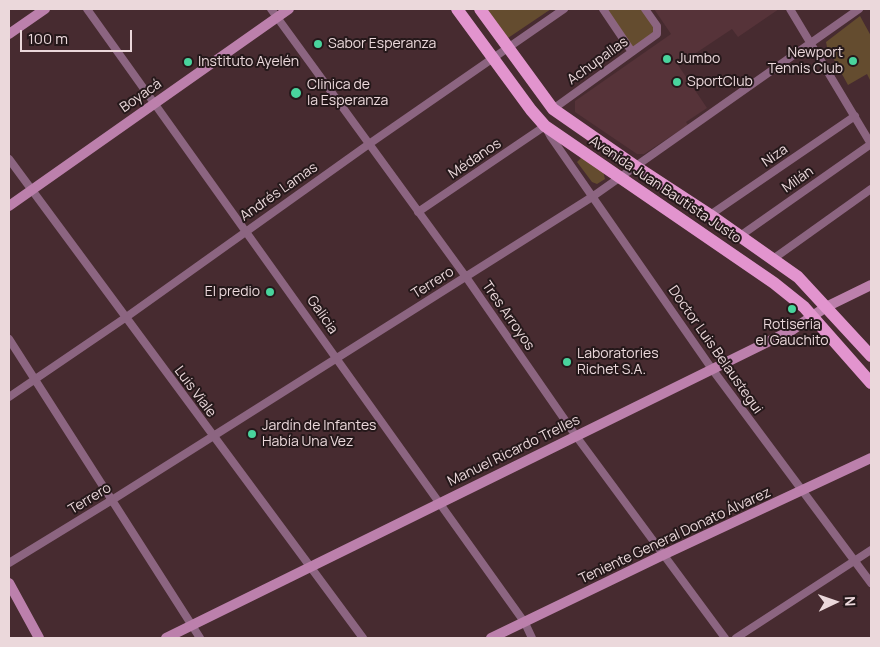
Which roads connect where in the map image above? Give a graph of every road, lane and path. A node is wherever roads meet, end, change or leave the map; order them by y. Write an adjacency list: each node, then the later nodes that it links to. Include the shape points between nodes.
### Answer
1 (45, 9): 12 (street)
2 (87, 9): 17 (street, Galicia)
3 (288, 9): 11 (street, Boyacá)
4 (457, 9): 16 (main road, Avenida Juan Bautista Justo)
5 (480, 9): 14 (main road, Avenida Juan Bautista Justo)
6 (564, 9): 14 (street, Andrés Lamas)
7 (603, 9): 15 (street)
8 (645, 9): 15 (street, Achupallas, via 657,26 658,34)
9 (790, 9): 13 (street)
10 (859, 9): 13 (street, Terrero)
11 (274, 13): 17 (street, Boyacá); 21 (street, Tres Arroyos)
12 (9, 34)
13 (811, 43): 19 (street); 24 (street, Terrero)
14 (507, 47): 16 (street, Andrés Lamas); 18 (main road, Avenida Juan Bautista Justo)
15 (632, 52): 18 (street, Achupallas)
16 (493, 58): 20 (main road, Avenida Juan Bautista Justo); 21 (street, Andrés Lamas)
17 (155, 103): 27 (street, Boyacá); 32 (street, Galicia)
18 (553, 109): 24 (main road, Avenida Juan Bautista Justo)
19 (855, 116): 22 (street); 31 (street, Niza)
20 (545, 126): 25 (main road, Avenida Juan Bautista Justo); 28 (street, Doctor Luis Belaustegui); 30 (street, Médanos)
21 (369, 144): 30 (street, Tres Arroyos); 32 (street, Andrés Lamas)
22 (871, 144): 33 (street, Milán)
23 (9, 159): 27 (street, Luis Viale)
24 (635, 166): 25 (street, Terrero); 31 (main road, Avenida Juan Bautista Justo)
25 (620, 177): 28 (street, Terrero); 38 (main road, Avenida Juan Bautista Justo, via 774,283)
26 (871, 189): 34 (street)
27 (31, 190): 29 (street, Boyacá); 39 (street, Luis Viale)
28 (592, 197): 35 (street, Terrero); 43 (street, Doctor Luis Belaustegui)
29 (9, 206)
30 (418, 212): 35 (street, Tres Arroyos)
31 (710, 216): 33 (main road, Avenida Juan Bautista Justo)
32 (246, 230): 39 (street, Andrés Lamas); 42 (street, Galicia)
33 (740, 236): 34 (main road, Avenida Juan Bautista Justo)
34 (773, 259): 37 (main road, Avenida Juan Bautista Justo, via 798,277)
35 (466, 277): 42 (street, Terrero); 48 (street, Tres Arroyos)
36 (871, 285): 37 (street, Manuel Ricardo Trelles)
37 (826, 307): 38 (street, Manuel Ricardo Trelles); 41 (main road, Avenida Juan Bautista Justo)
38 (813, 317): 43 (street, Manuel Ricardo Trelles); 45 (main road, Avenida Juan Bautista Justo)
39 (125, 318): 44 (street, Andrés Lamas); 47 (street, Luis Viale)
40 (9, 339): 44 (street)
41 (871, 356)
42 (337, 358): 47 (street, Terrero); 52 (street, Galicia)
43 (712, 369): 48 (street, Manuel Ricardo Trelles); 50 (street, Doctor Luis Belaustegui)
44 (34, 380): 46 (street, Andrés Lamas); 51 (street)
45 (871, 383)
46 (9, 397)
47 (213, 436): 51 (street, Terrero); 57 (street, Luis Viale)
48 (576, 436): 52 (street, Manuel Ricardo Trelles); 54 (street, Tres Arroyos)
49 (871, 458): 50 (street, Teniente General Donato Álvarez)
50 (802, 491): 54 (street, Teniente General Donato Álvarez); 55 (street, Doctor Luis Belaustegui)
51 (112, 500): 56 (street, Terrero); 61 (street)
52 (439, 504): 57 (street, Manuel Ricardo Trelles); 60 (street, Galicia)
53 (871, 550): 55 (street)
54 (663, 555): 60 (street, Teniente General Donato Álvarez); 68 (street, Tres Arroyos)
55 (854, 560): 59 (street, Doctor Luis Belaustegui); 69 (street)
56 (9, 563)
57 (310, 567): 61 (street, Manuel Ricardo Trelles); 65 (street, Luis Viale)
58 (9, 582): 62 (street)
59 (871, 583)
60 (525, 622): 66 (street, Teniente General Donato Álvarez); 67 (street, Galicia)
61 (192, 626): 63 (street, Manuel Ricardo Trelles); 64 (street)
62 (39, 638)
63 (166, 638)
64 (200, 638)
65 (363, 638)
66 (491, 638)
67 (532, 638)
68 (725, 638)
69 (736, 638)

